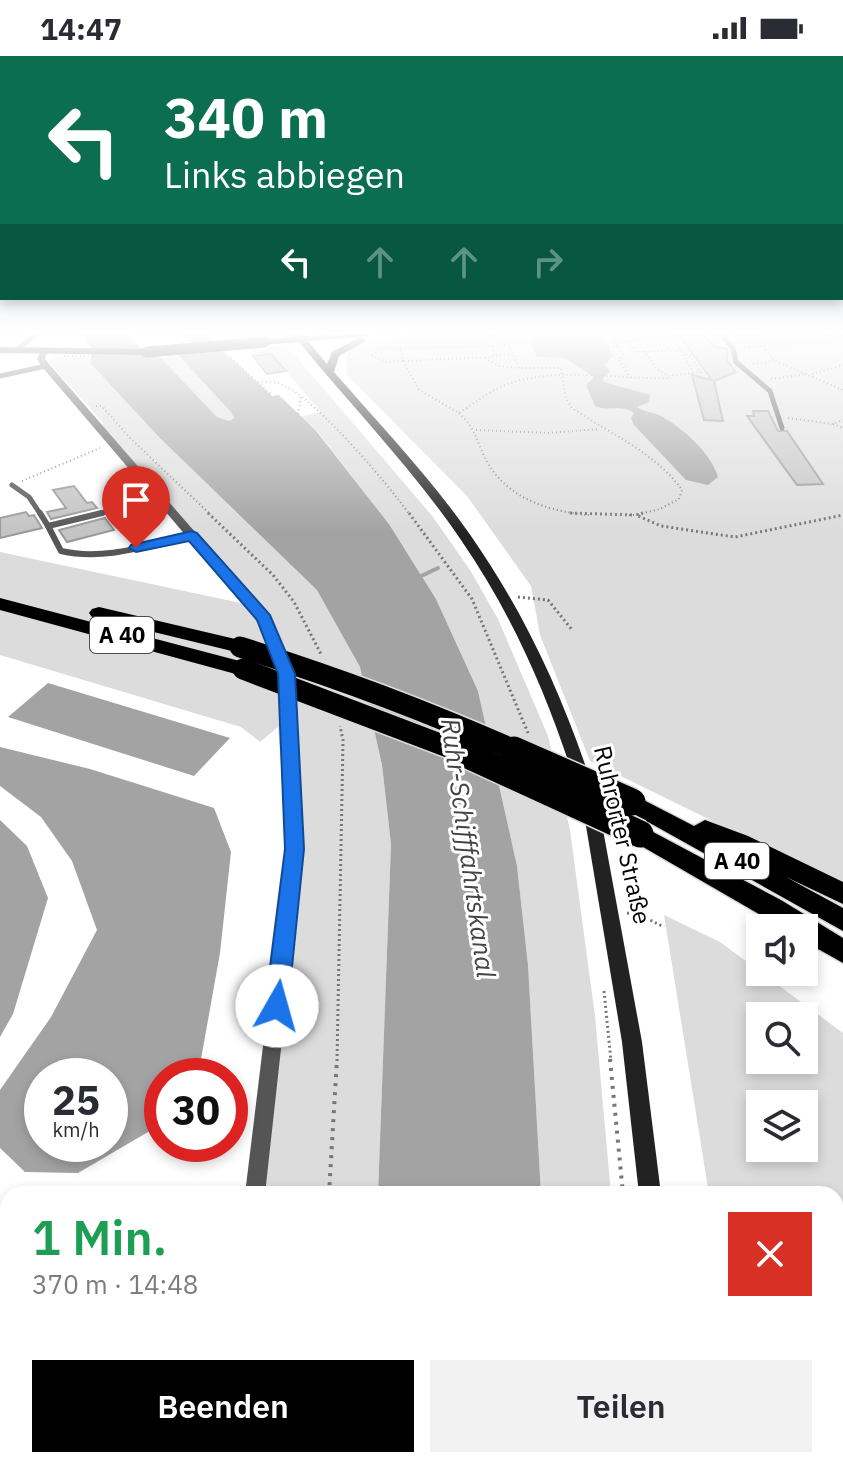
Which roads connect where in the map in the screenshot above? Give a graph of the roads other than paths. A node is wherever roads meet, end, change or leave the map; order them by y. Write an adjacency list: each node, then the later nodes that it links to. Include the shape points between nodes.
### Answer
1 (77, 400): 6 (street)
2 (351, 400): 17 (main road, Ruhrorter Straße, via 455,524 506,599 551,688 590,805 632,1042)
3 (773, 400): 4 (lane)
4 (782, 428)
5 (12, 485): 7 (lane, via 29,497)
6 (161, 499): 7 (lane); 8 (street)
7 (48, 526): 8 (lane, via 61,551 84,556)
8 (192, 536): 16 (street, via 264,619 287,674 295,849)
9 (0, 589): 11 (highway, A 40)
10 (0, 604): 11 (highway, A 40)
11 (241, 658): 12 (highway, A 40, bridge, via 343,679); 15 (highway, A 40, bridge, via 527,779 640,834)
12 (632, 802): 13 (highway, via 739,842); 14 (highway, A 40)
13 (843, 894)
14 (843, 921)
15 (843, 952)
16 (256, 1186)
17 (649, 1186)

